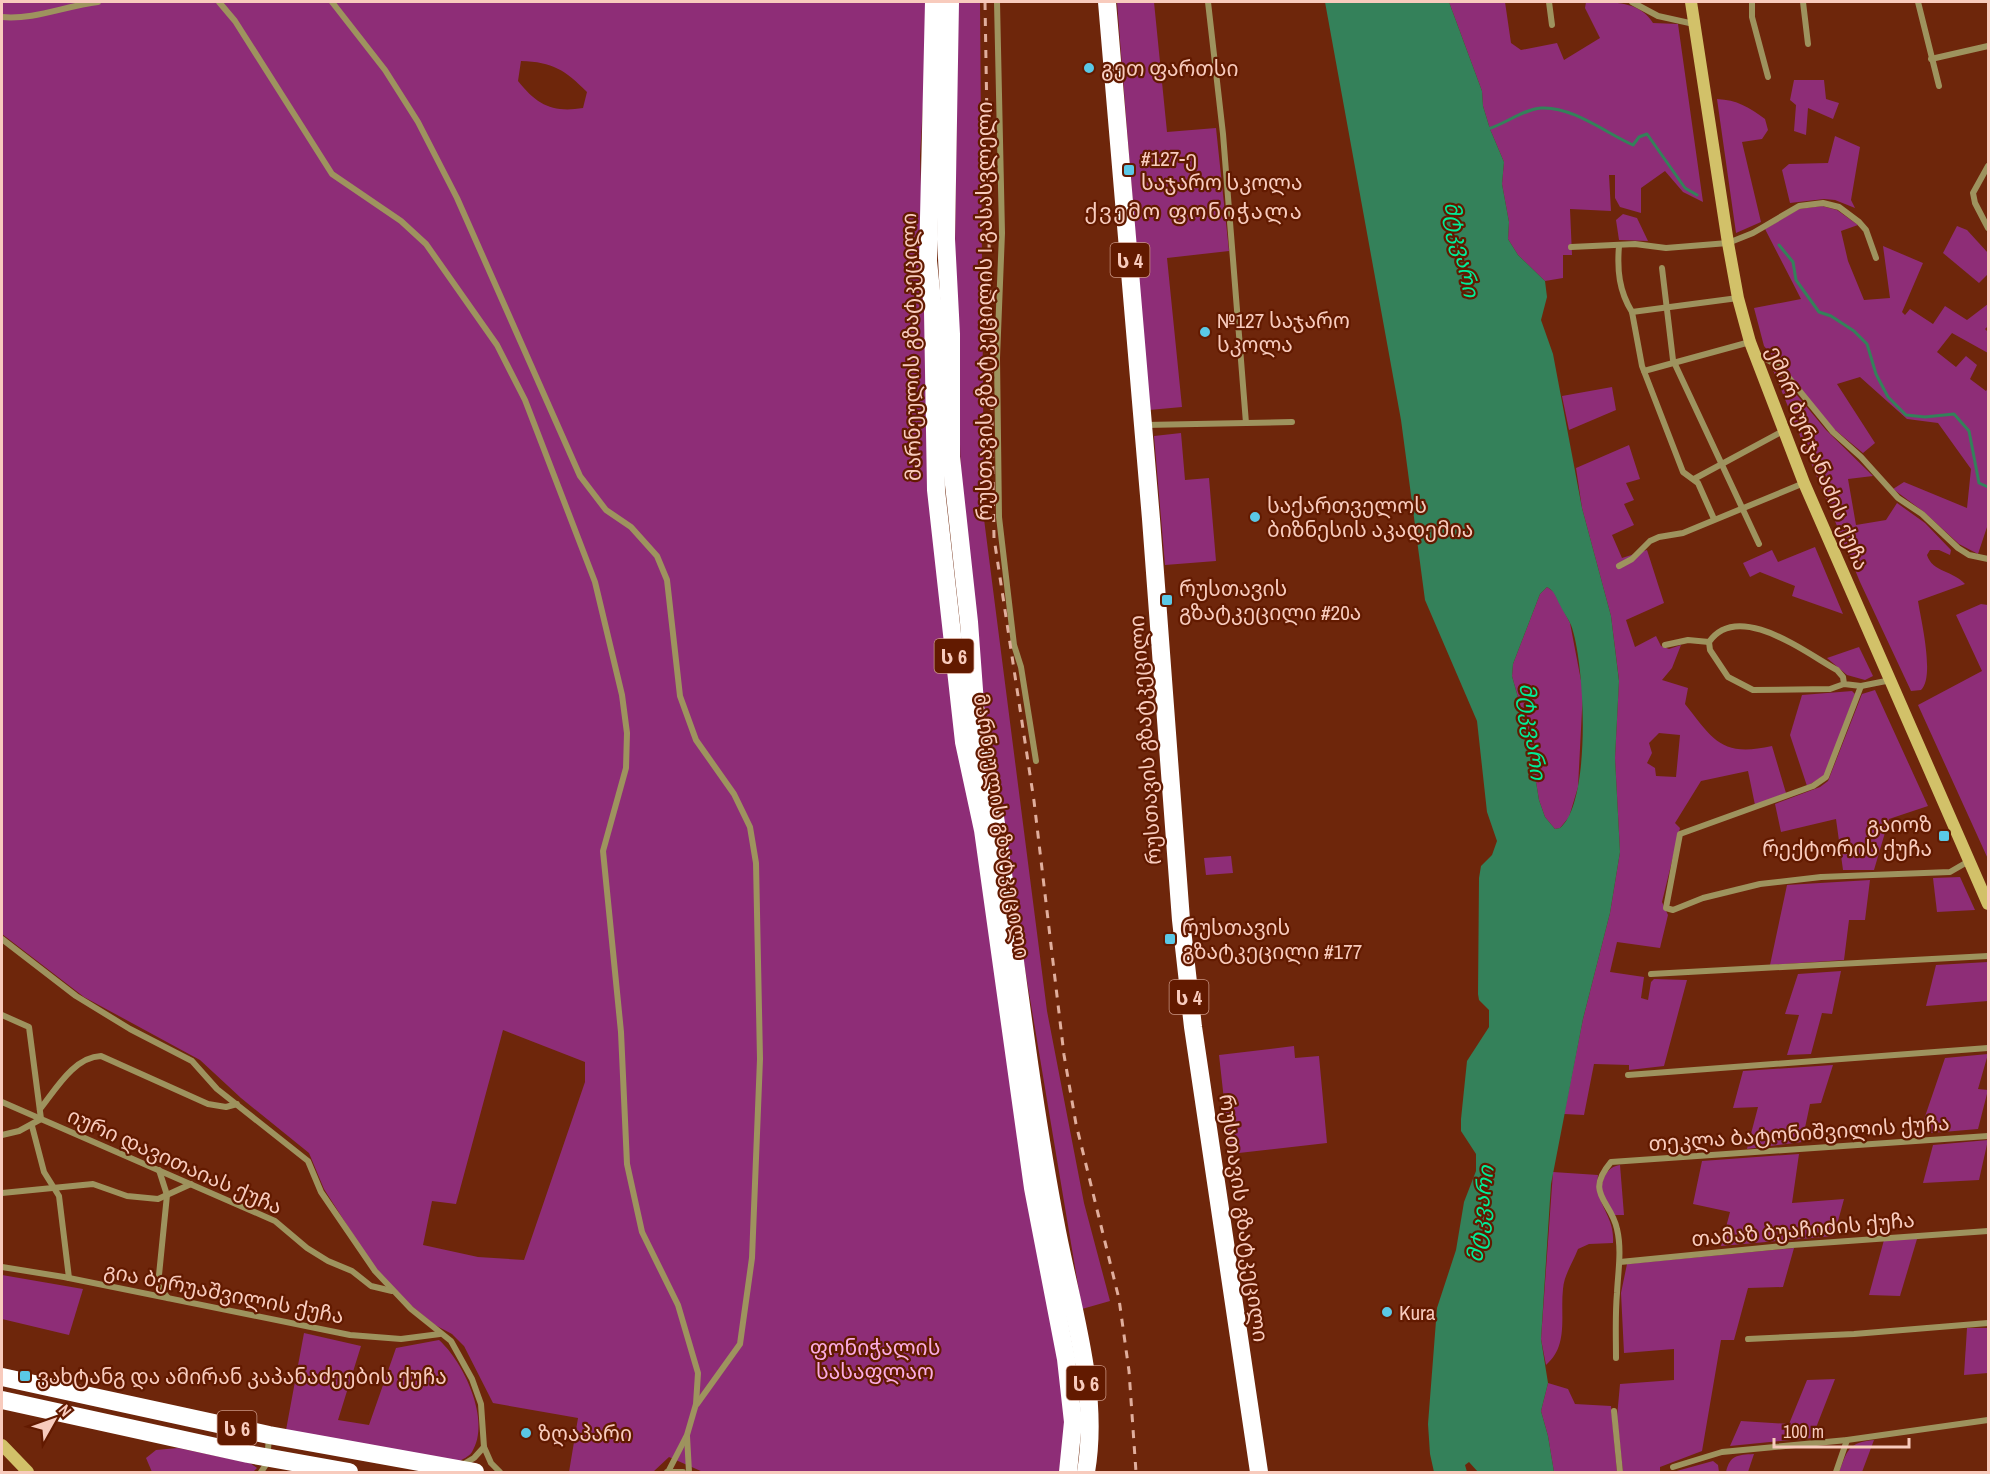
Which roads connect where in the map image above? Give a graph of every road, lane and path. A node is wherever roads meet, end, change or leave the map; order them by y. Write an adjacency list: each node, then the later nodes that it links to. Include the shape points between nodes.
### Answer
1 (98, 2): 15 (street, via 70,5 23,19)
2 (219, 2): 88 (street, via 332,174 401,220 426,244 496,345 525,400 595,582 627,733 626,768 603,851 621,1032 627,1164 642,1232 678,1305 698,1373)
3 (332, 2): 88 (street, via 385,70 418,122 457,198 579,476 606,510 631,527 657,556 667,580 680,696 696,740 734,794 750,827 756,863 760,1059 752,1258 740,1344)
4 (934, 2): 71 (highway, მარნეულის გზატკეცილი / ს 6, via 928,261 933,311 936,490 964,742 983,830)
5 (950, 2): 71 (highway, მარნეულის გზატკეცილი / ს 6, via 946,239 954,496 980,745 995,817)
6 (997, 2): 53 (street, რუსთავის გზატკეცილის I გასასვლელი, via 1002,233 997,358 999,518 1014,645)
7 (1107, 2): 38 (highway, რუსთავის გზატკეცილი / ს 4)
8 (1208, 2): 37 (street, via 1224,134)
9 (1549, 2): 17 (street)
10 (1632, 2): 16 (street, via 1658,16)
11 (1691, 2): 16 (street, ემირ ბურჯანაძის ქუჩა)
12 (1752, 2): 21 (street, via 1755,34)
13 (1803, 2): 18 (street)
14 (1918, 2): 20 (street)
15 (2, 17)
16 (1694, 24): 25 (street, ემირ ბურჯანაძის ქუჩა)
17 (1552, 25)
18 (1809, 44)
19 (1989, 46): 20 (street)
20 (1931, 59): 22 (street)
21 (1768, 77)
22 (1939, 86)
23 (1989, 166): 24 (street, via 1974,194)
24 (1989, 228)
25 (1728, 243): 26 (street, via 1666,248); 28 (street, via 1799,206 1823,203 1839,207 1859,222); 30 (street, ემირ ბურჯანაძის ქუჩა)
26 (1619, 246): 27 (street); 32 (street, via 1618,274)
27 (1571, 247)
28 (1876, 258)
29 (1662, 268): 31 (street)
30 (1738, 298): 31 (street); 33 (street, ემირ ბურჯანაძის ქუჩა)
31 (1666, 308): 32 (street); 34 (street)
32 (1632, 312): 35 (street)
33 (1752, 348): 34 (street); 39 (street, ემირ ბურჯანაძის ქუჩა); 46 (street, via 1780,367 1833,432 1898,498 1922,514 1958,548 1969,555)
34 (1674, 363): 35 (street); 40 (street)
35 (1644, 371): 41 (street, via 1683,472)
36 (1292, 422): 37 (street)
37 (1246, 423): 38 (street)
38 (1143, 425): 108 (highway, რუსთავის გზატკეცილი / ს 4, via 1189,992)
39 (1783, 431): 40 (street); 42 (street, ემირ ბურჯანაძის ქუჩა)
40 (1721, 464): 41 (street); 43 (street)
41 (1694, 479): 44 (street)
42 (1804, 483): 43 (street); 50 (street, ემირ ბურჯანაძის ქუჩა)
43 (1741, 506): 44 (street); 45 (street)
44 (1714, 519): 47 (street, via 1683,533 1650,541 1632,560)
45 (1759, 544)
46 (1989, 558)
47 (1619, 566)
48 (1709, 642): 49 (street, via 1688,640); 51 (street, via 1728,677 1753,690 1830,689); 51 (street, via 1720,631 1735,626 1765,630 1837,670)
49 (1665, 645)
50 (1891, 680): 52 (street); 54 (street, ემირ ბურჯანაძის ქუჩა)
51 (1844, 684): 52 (street)
52 (1861, 687): 54 (street, via 1826,777 1813,786 1680,834 1666,900 1669,910 1760,884 1821,877 1950,872)
53 (1036, 761)
54 (1970, 861): 55 (street, ემირ ბურჯანაძის ქუჩა)
55 (1989, 904)
56 (2, 939): 63 (street, via 76,996 192,1061)
57 (1989, 956): 58 (street)
58 (1651, 974)
59 (2, 1015): 64 (street, via 29,1027)
60 (1989, 1048): 61 (street)
61 (1628, 1075)
62 (2, 1102): 65 (street, იური დავითაიას ქუჩა)
63 (237, 1104): 64 (street, via 208,1104 102,1056 91,1056 74,1068); 80 (street, via 308,1161 321,1192)
64 (40, 1109): 65 (street)
65 (41, 1119): 66 (street); 69 (street, იური დავითაიას ქუჩა)
66 (32, 1126): 67 (street); 72 (street)
67 (2, 1135)
68 (1989, 1136): 77 (street, თეკლა ბატონიშვილის ქუჩა, via 1611,1162 1602,1176 1599,1193 1617,1227)
69 (159, 1170): 70 (street, იური დავითაიას ქუჩა); 74 (street)
70 (191, 1184): 74 (street); 80 (street, იური დავითაიას ქუჩა, via 275,1221 328,1261 352,1271 370,1286)
71 (1041, 1186): 75 (highway, მარნეულის გზატკეცილი / ს 6)
72 (52, 1188): 73 (street); 74 (street, via 93,1184 145,1200); 79 (street, via 58,1196)
73 (2, 1193)
74 (167, 1195): 81 (street, via 158,1285)
75 (1045, 1208): 106 (highway, მარნეულის გზატკეცილი / ს 6, via 1073,1422); 107 (highway, მარნეულის გზატკეცილი / ს 6, via 1072,1294 1087,1389)
76 (1989, 1231): 77 (street, თამაზ ბუაჩიძის ქუჩა)
77 (1620, 1262): 85 (street)
78 (2, 1267): 79 (street, გია ბერუაშვილის ქუჩა)
79 (69, 1278): 81 (street, გია ბერუაშვილის ქუჩა)
80 (392, 1292): 83 (street)
81 (168, 1299): 83 (street, გია ბერუაშვილის ქუჩა, via 350,1335 401,1339)
82 (1989, 1323): 84 (street)
83 (440, 1334): 95 (street, via 450,1341 472,1379 481,1404)
84 (1748, 1339)
85 (1616, 1358)
86 (2, 1377): 91 (highway, ს 6)
87 (2, 1400): 96 (highway, ს 6)
88 (696, 1404): 92 (street)
89 (1614, 1412): 109 (street)
90 (1989, 1420): 93 (street)
91 (269, 1435): 96 (street); 98 (highway, ს 6)
92 (687, 1435): 99 (street); 105 (street)
93 (1847, 1440): 97 (street, via 1722,1452); 110 (street)
94 (2, 1445): 100 (street)
95 (484, 1447): 98 (street); 103 (street)
96 (264, 1465): 101 (highway, ს 6)
97 (1673, 1467)
98 (456, 1469): 102 (highway, ს 6)
99 (668, 1472): 104 (street)
100 (28, 1473)
101 (350, 1473)
102 (475, 1473)
103 (500, 1473)
104 (683, 1473)
105 (689, 1473)
106 (1068, 1473)
107 (1086, 1473)
108 (1259, 1473)
109 (1620, 1473)
110 (1836, 1473)

